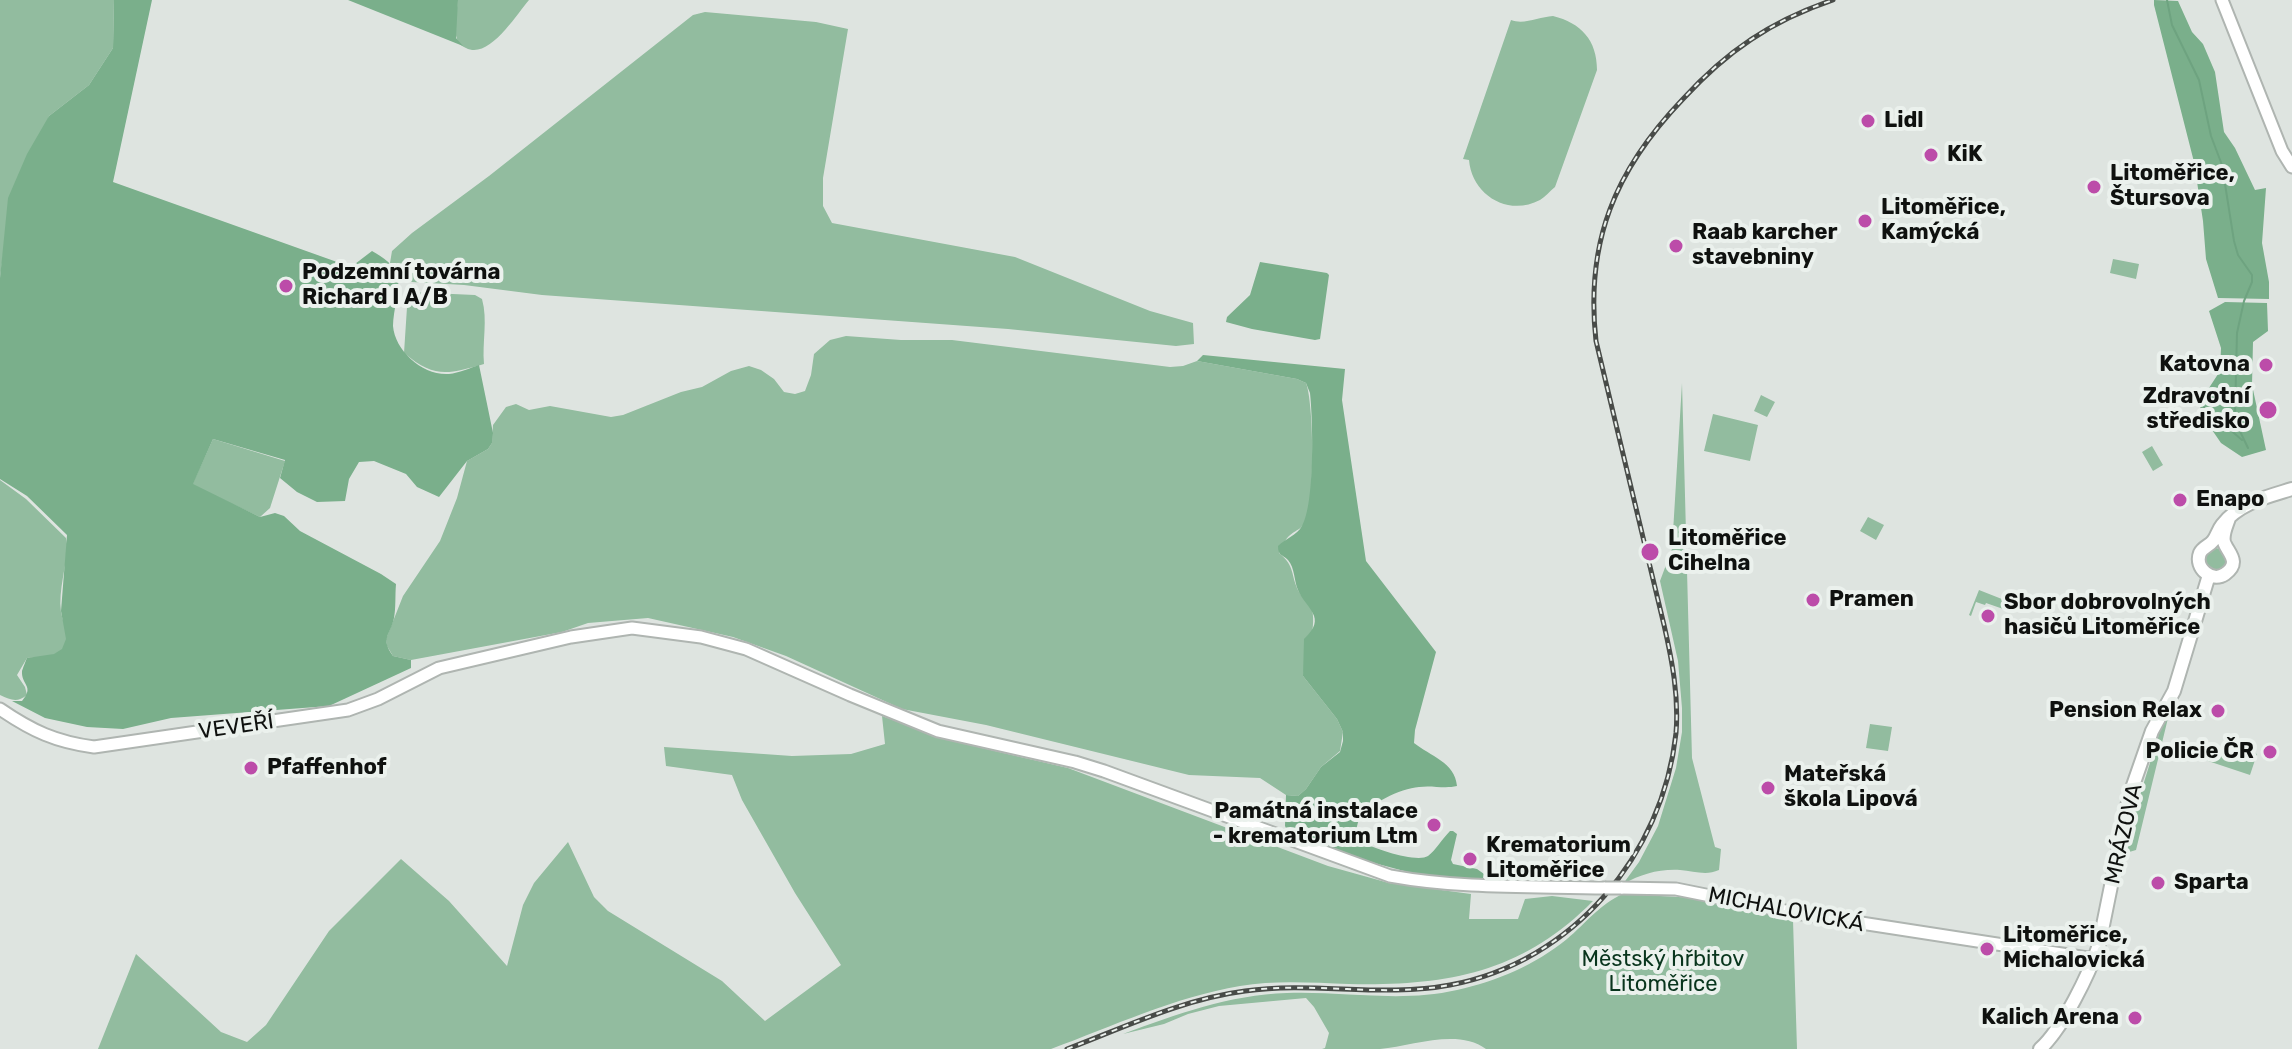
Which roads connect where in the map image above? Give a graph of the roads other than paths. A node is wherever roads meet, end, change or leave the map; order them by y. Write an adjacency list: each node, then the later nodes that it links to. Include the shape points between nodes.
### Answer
1 (2222, 0): 2 (street)
2 (2292, 167)
3 (2292, 489): 4 (main road, via 2231,515 2219,528)
4 (2218, 544): 5 (main road, via 2205,547 2199,557); 5 (main road, via 2232,555 2230,568 2221,576)
5 (2209, 575): 8 (main road, MRÁZOVA, via 2174,691 2152,731 2129,797)
6 (0, 709): 7 (street, VEVEŘÍ, via 65,743 94,747 348,710 439,668 632,628 746,649 938,731 1104,771 1390,876)
7 (1476, 885): 8 (street, MICHALOVICKÁ, bridge, via 1676,889)
8 (2094, 959): 9 (main road, MRÁZOVA, via 2061,1022)
9 (2040, 1049)

